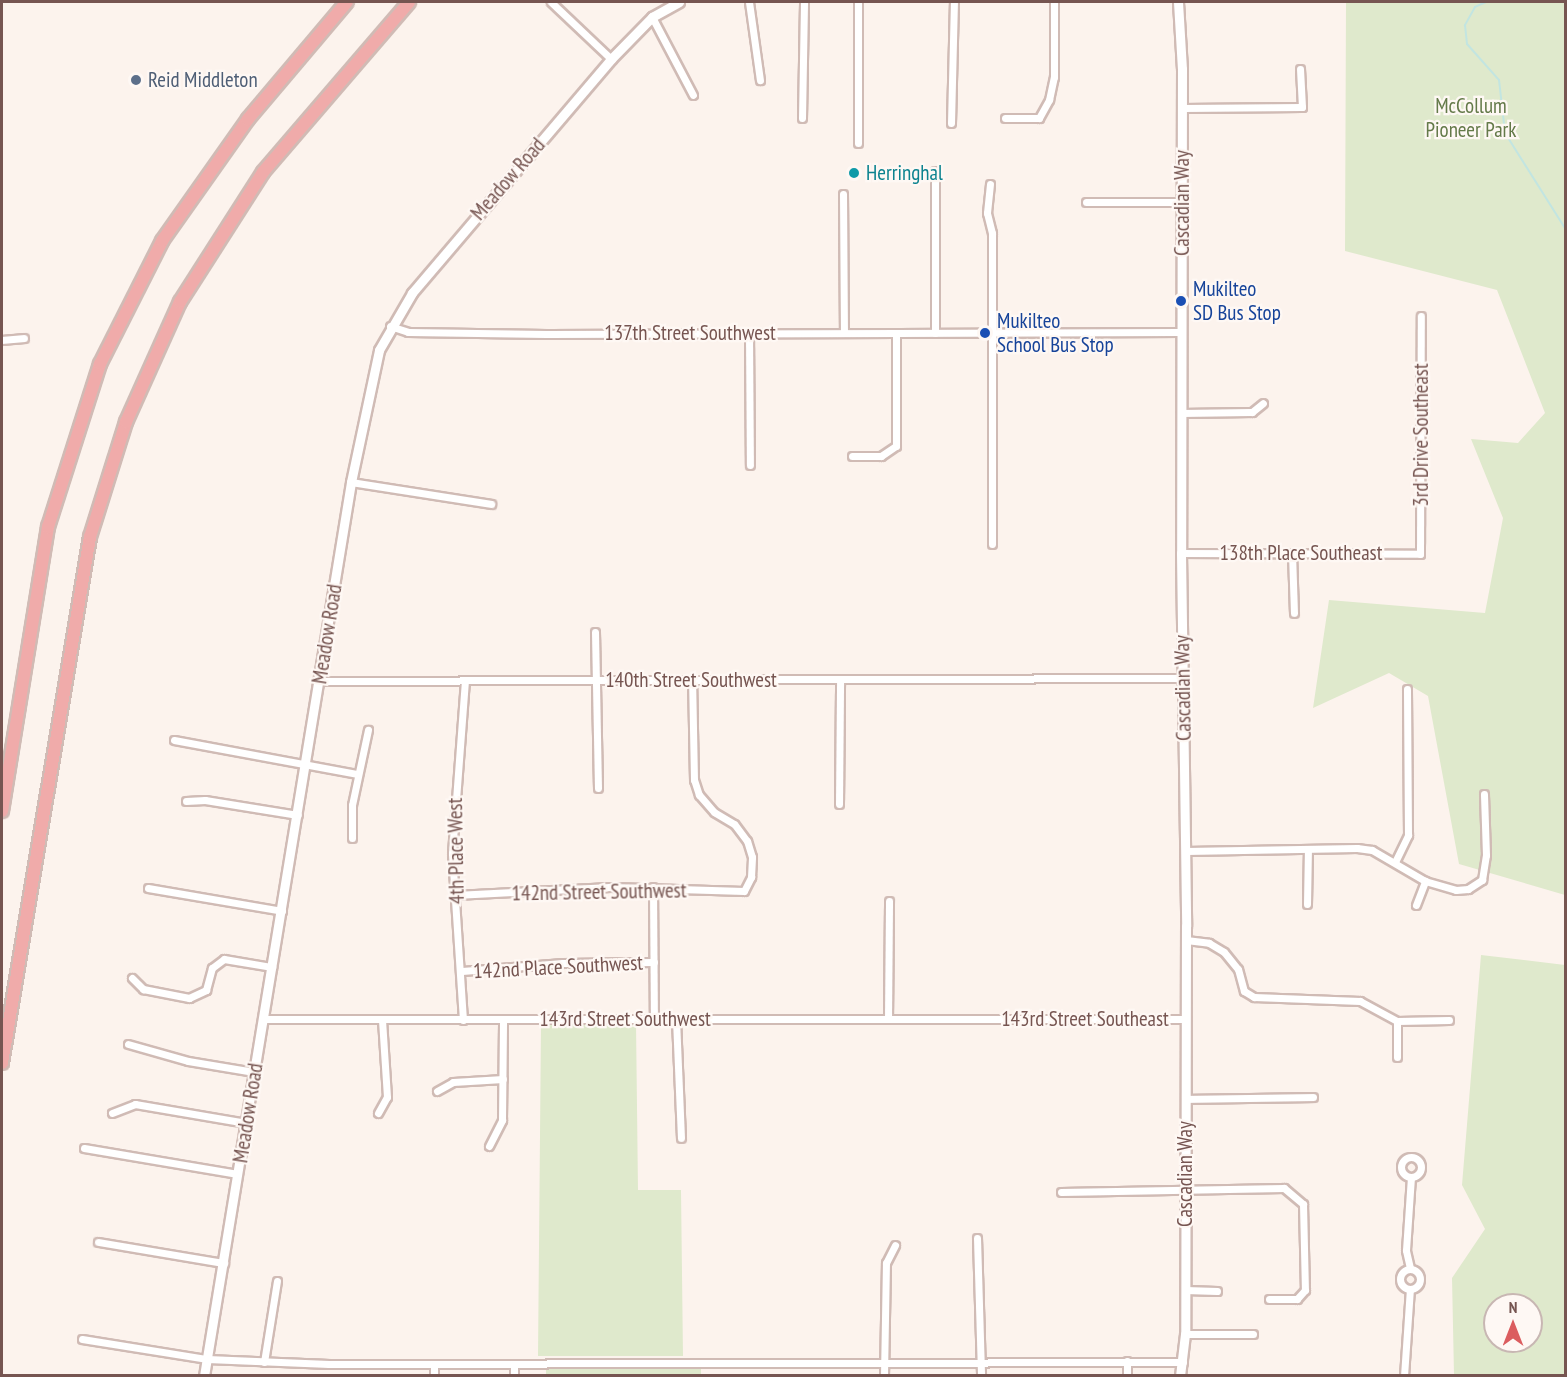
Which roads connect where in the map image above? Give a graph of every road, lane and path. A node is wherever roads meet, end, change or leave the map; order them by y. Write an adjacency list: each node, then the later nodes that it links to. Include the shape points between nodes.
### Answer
1 (347, 2): 63 (highway, via 248,119 162,241 100,364 48,527)
2 (409, 2): 95 (highway, via 263,172 180,302 126,422 90,537)
3 (551, 2): 12 (street)
4 (679, 2): 11 (street, Meadow Road)
5 (749, 2): 14 (street)
6 (804, 2): 17 (street)
7 (858, 2): 20 (street)
8 (954, 2): 19 (street)
9 (1054, 2): 18 (street, via 1054,77 1050,100 1039,118)
10 (1178, 2): 16 (street, Cascadian Way)
11 (652, 17): 12 (street, Meadow Road); 15 (street)
12 (611, 59): 27 (street, Meadow Road, via 412,293)
13 (1300, 69): 16 (street, via 1302,107)
14 (760, 80)
15 (693, 95)
16 (1183, 108): 25 (street, Cascadian Way)
17 (802, 118)
18 (1005, 118)
19 (951, 123)
20 (858, 143)
21 (935, 171): 32 (street)
22 (990, 184): 33 (street)
23 (843, 194): 30 (street)
24 (1086, 202): 25 (street)
25 (1182, 202): 28 (street, Cascadian Way)
26 (1421, 316): 45 (street, 3rd Drive Southeast)
27 (390, 326): 29 (street, 137th Street Southwest, via 408,332); 40 (street, Meadow Road, via 372,372)
28 (1181, 332): 33 (street, 137th Street Southwest); 37 (street, Cascadian Way)
29 (750, 333): 30 (street, 137th Street Southwest); 39 (street)
30 (844, 333): 31 (street, 137th Street Southwest)
31 (896, 333): 32 (street, 137th Street Southwest); 38 (street, via 896,446 881,456)
32 (935, 333): 33 (street, 137th Street Southwest)
33 (991, 333): 42 (street)
34 (24, 338): 35 (street)
35 (2, 340)
36 (1263, 403): 37 (street, via 1252,412)
37 (1181, 412): 43 (street, Cascadian Way)
38 (852, 456)
39 (750, 465)
40 (351, 482): 41 (street); 51 (street, Meadow Road)
41 (491, 504)
42 (992, 544)
43 (1181, 553): 44 (street, 138th Place Southeast); 48 (street, Cascadian Way)
44 (1292, 553): 45 (street, 138th Place Southeast); 46 (street)
45 (1420, 554)
46 (1294, 614)
47 (595, 632): 52 (street)
48 (1182, 678): 49 (street, 140th Street Southwest); 67 (street, Cascadian Way)
49 (840, 679): 50 (street, 140th Street Southwest); 62 (street)
50 (692, 680): 52 (street, 140th Street Southwest); 70 (street, 142nd Street Southwest, via 694,780 699,795 714,812 734,824 747,841 752,877 744,891)
51 (320, 681): 53 (street, 140th Street Southwest); 57 (street, Meadow Road)
52 (597, 681): 53 (street, 140th Street Southwest); 59 (street)
53 (465, 682): 72 (street, 4th Place West, via 454,797)
54 (1407, 689): 68 (street, via 1408,835)
55 (368, 730): 58 (street)
56 (174, 740): 57 (street)
57 (306, 762): 58 (street); 64 (street, Meadow Road)
58 (358, 774): 65 (street, via 352,805)
59 (598, 788)
60 (1484, 794): 69 (street, via 1486,855 1482,880 1468,889 1456,890)
61 (186, 801): 64 (street, via 205,800)
62 (839, 804)
63 (2, 812)
64 (298, 815): 76 (street, Meadow Road)
65 (352, 838)
66 (1308, 849): 67 (street); 68 (street, via 1357,848); 74 (street)
67 (1186, 851): 77 (street, Cascadian Way)
68 (1395, 862): 69 (street)
69 (1425, 881): 75 (street)
70 (653, 887): 72 (street, 142nd Street Southwest); 78 (street)
71 (148, 888): 76 (street)
72 (455, 895): 80 (street, 4th Place West)
73 (889, 901): 87 (street)
74 (1307, 904)
75 (1416, 905)
76 (282, 911): 79 (street, Meadow Road)
77 (1186, 940): 88 (street, Cascadian Way); 92 (street, via 1209,943 1224,952 1238,969 1244,991 1254,997 1360,1001)
78 (654, 962): 80 (street, 142nd Place Southwest, via 563,963); 85 (street)
79 (272, 967): 81 (street, via 224,959 212,968 206,990 189,998 143,989); 83 (street, Meadow Road)
80 (462, 971): 89 (street, 4th Place West)
81 (132, 978)
82 (987, 1018): 87 (street, 143rd Street Southwest); 88 (street, 143rd Street Southeast)
83 (263, 1019): 84 (street, 143rd Street Southwest); 96 (street, Meadow Road)
84 (382, 1019): 89 (street, 143rd Street Southwest); 102 (street, via 387,1096)
85 (654, 1019): 86 (street, 143rd Street Southwest); 90 (street, 143rd Street Southwest)
86 (676, 1019): 87 (street, 143rd Street Southwest); 104 (street)
87 (888, 1019)
88 (1184, 1019): 100 (street, Cascadian Way)
89 (463, 1020): 90 (street, 143rd Street Southwest)
90 (503, 1020): 97 (street)
91 (1449, 1020): 92 (street)
92 (1397, 1022): 94 (street)
93 (128, 1044): 96 (street, via 188,1061)
94 (1397, 1057)
95 (2, 1063)
96 (254, 1072): 103 (street, Meadow Road)
97 (503, 1079): 98 (street, via 453,1082); 105 (street, via 502,1120)
98 (437, 1091)
99 (1313, 1097): 100 (street)
100 (1185, 1099): 109 (street, Cascadian Way)
101 (112, 1113): 103 (street, via 135,1104)
102 (378, 1113)
103 (246, 1122): 107 (street, Meadow Road)
104 (681, 1138)
105 (489, 1146)
106 (84, 1148): 107 (street)
107 (238, 1173): 114 (street, Meadow Road)
108 (1411, 1177): 115 (street, via 1406,1250)
109 (1185, 1190): 110 (street); 118 (street, Cascadian Way); 120 (street, via 1284,1188 1295,1195 1305,1216 1305,1290 1297,1299)
110 (1061, 1192)
111 (977, 1238): 125 (street)
112 (98, 1242): 114 (street)
113 (895, 1245): 128 (street, via 886,1263)
114 (224, 1263): 124 (street, Meadow Road)
115 (1410, 1269): 117 (street, via 1400,1279); 117 (street, via 1416,1271 1420,1280)
116 (277, 1281): 127 (street)
117 (1410, 1289): 139 (street)
118 (1185, 1290): 119 (street); 121 (street, Cascadian Way)
119 (1217, 1291)
120 (1269, 1299)
121 (1185, 1334): 122 (street); 129 (street, Cascadian Way)
122 (1253, 1334)
123 (82, 1339): 124 (street)
124 (207, 1359): 127 (street); 132 (street, Meadow Road)
125 (980, 1360): 126 (street); 128 (street); 136 (street)
126 (1126, 1361): 129 (street); 137 (street)
127 (264, 1362): 130 (street)
128 (886, 1362): 131 (street); 135 (street)
129 (1183, 1362): 138 (street, Cascadian Way)
130 (434, 1364): 131 (street); 133 (street)
131 (514, 1365): 134 (street)
132 (204, 1376)
133 (434, 1376)
134 (514, 1376)
135 (884, 1376)
136 (981, 1376)
137 (1127, 1376)
138 (1180, 1376)
139 (1404, 1376)

